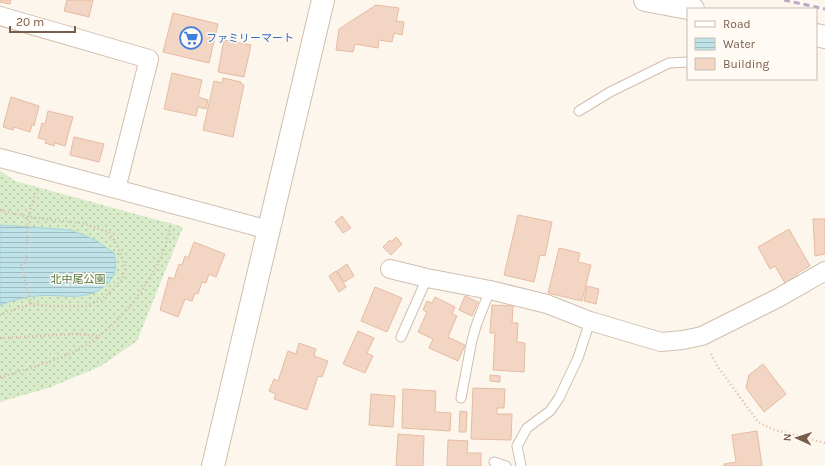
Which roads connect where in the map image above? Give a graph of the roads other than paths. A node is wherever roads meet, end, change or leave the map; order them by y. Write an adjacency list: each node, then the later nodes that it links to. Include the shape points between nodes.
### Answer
1 (324, 0): 9 (street)
2 (645, 0): 3 (street)
3 (688, 8)
4 (0, 16): 8 (street, via 149,59)
5 (687, 62): 6 (lane, via 669,64 610,92)
6 (578, 111)
7 (0, 158): 8 (street)
8 (116, 189): 9 (street)
9 (268, 230): 18 (street)
10 (390, 269): 12 (street)
11 (825, 271): 14 (street, via 702,336 661,342)
12 (427, 278): 13 (street); 15 (lane)
13 (490, 290): 14 (street, via 547,304); 16 (lane, via 472,340)
14 (590, 321): 20 (lane, via 578,358 559,398 550,411 527,428 517,446)
15 (401, 337)
16 (461, 398)
17 (494, 462): 19 (lane)
18 (213, 466)
19 (506, 466)
20 (521, 466)

